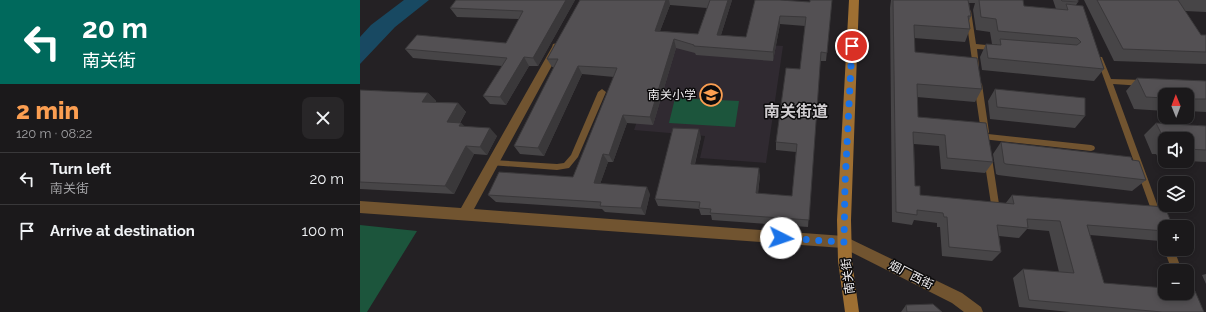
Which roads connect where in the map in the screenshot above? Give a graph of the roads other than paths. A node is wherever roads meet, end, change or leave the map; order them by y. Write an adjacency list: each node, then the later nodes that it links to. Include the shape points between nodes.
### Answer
1 (854, 0): 17 (street, 南关街)
2 (967, 6): 4 (lane)
3 (564, 34): 12 (street)
4 (973, 46): 5 (lane); 10 (lane)
5 (1004, 49)
6 (1098, 52): 7 (lane)
7 (1108, 81): 8 (lane); 16 (lane)
8 (1153, 84)
9 (602, 92): 12 (lane, via 574,157 566,166 557,168)
10 (986, 145): 11 (lane); 13 (lane)
11 (1091, 148)
12 (493, 163): 15 (street)
13 (995, 204)
14 (360, 207): 15 (street)
15 (465, 214): 17 (street)
16 (1159, 220)
17 (844, 242): 18 (street, 南关街); 19 (street, 烟厂西街, via 957,298)
18 (852, 312)
19 (976, 312)

